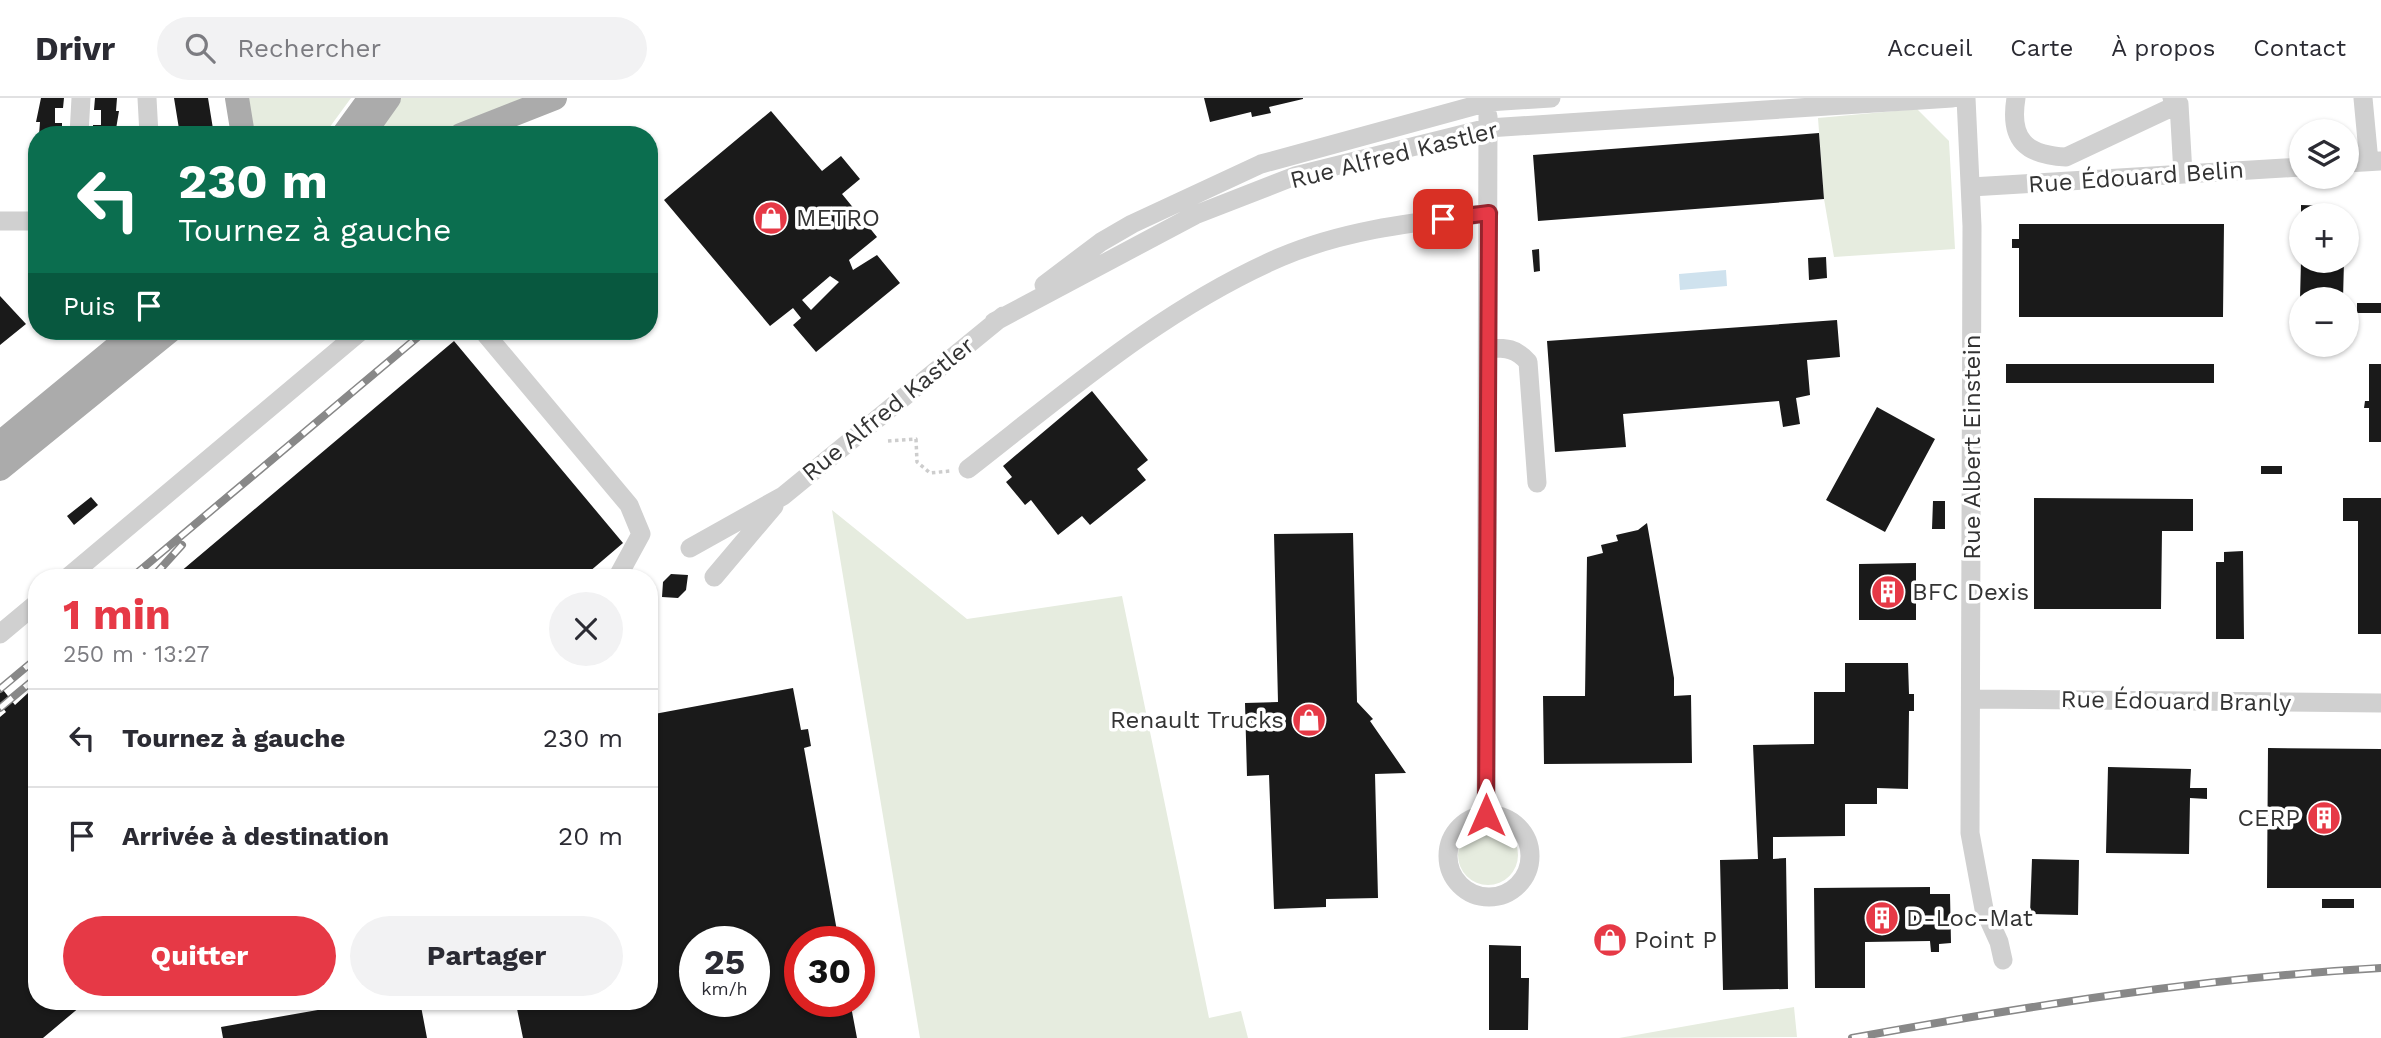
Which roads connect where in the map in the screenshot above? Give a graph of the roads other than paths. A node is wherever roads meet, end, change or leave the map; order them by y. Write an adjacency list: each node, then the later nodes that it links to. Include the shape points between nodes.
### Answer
1 (81, 98): 15 (street)
2 (146, 98): 16 (street)
3 (237, 98): 17 (main road)
4 (370, 98): 18 (main road)
5 (389, 98): 19 (main road)
6 (555, 98): 20 (main road)
7 (1553, 98): 12 (street, Rue Alfred Kastler); 14 (street)
8 (1952, 98): 14 (street, Rue Alfred Kastler)
9 (1966, 98): 25 (street, Rue Albert Einstein)
10 (2016, 98): 13 (street, via 2014,121 2030,150 2066,157)
11 (2363, 98): 22 (street)
12 (1485, 100): 21 (street); 29 (street, Rue Alfred Kastler, via 1261,164 1122,230)
13 (2176, 101): 24 (street)
14 (1564, 123): 21 (street, Rue Alfred Kastler)
15 (79, 126)
16 (148, 126)
17 (242, 126)
18 (350, 126)
19 (369, 126)
20 (484, 126)
21 (1489, 128): 26 (street); 29 (street, Rue Alfred Kastler, via 1295,176 1195,215)
22 (2375, 161)
23 (2289, 168): 24 (street, Rue Édouard Belin)
24 (2183, 174): 25 (street, Rue Édouard Belin)
25 (1971, 187): 46 (street, Rue Albert Einstein)
26 (1489, 213): 34 (street); 37 (street, via 1376,228 1282,257 1231,283 1099,365)
27 (0, 221): 28 (street)
28 (28, 221)
29 (994, 323): 39 (street, Rue Alfred Kastler)
30 (125, 340): 35 (main road)
31 (159, 340): 36 (main road)
32 (350, 340): 41 (street)
33 (491, 340): 42 (street, via 629,505 641,534)
34 (1489, 348): 38 (street, via 1509,348 1528,362); 48 (street)
35 (0, 443)
36 (0, 469)
37 (968, 469)
38 (1536, 483)
39 (783, 496): 40 (street, Rue Alfred Kastler); 43 (street, Rue Alfred Kastler)
40 (690, 548)
41 (78, 569)
42 (622, 569)
43 (714, 577)
44 (28, 611): 45 (street)
45 (0, 634)
46 (1971, 699): 47 (street, Rue Édouard Branly); 49 (street, Rue Albert Einstein, via 1969,833 1984,909)
47 (2381, 703)
48 (1486, 815): 48 (street, via 1466,822 1452,838 1448,852 1454,879 1464,889 1491,897 1505,894 1521,881 1530,862 1518,827)
49 (2003, 960)

